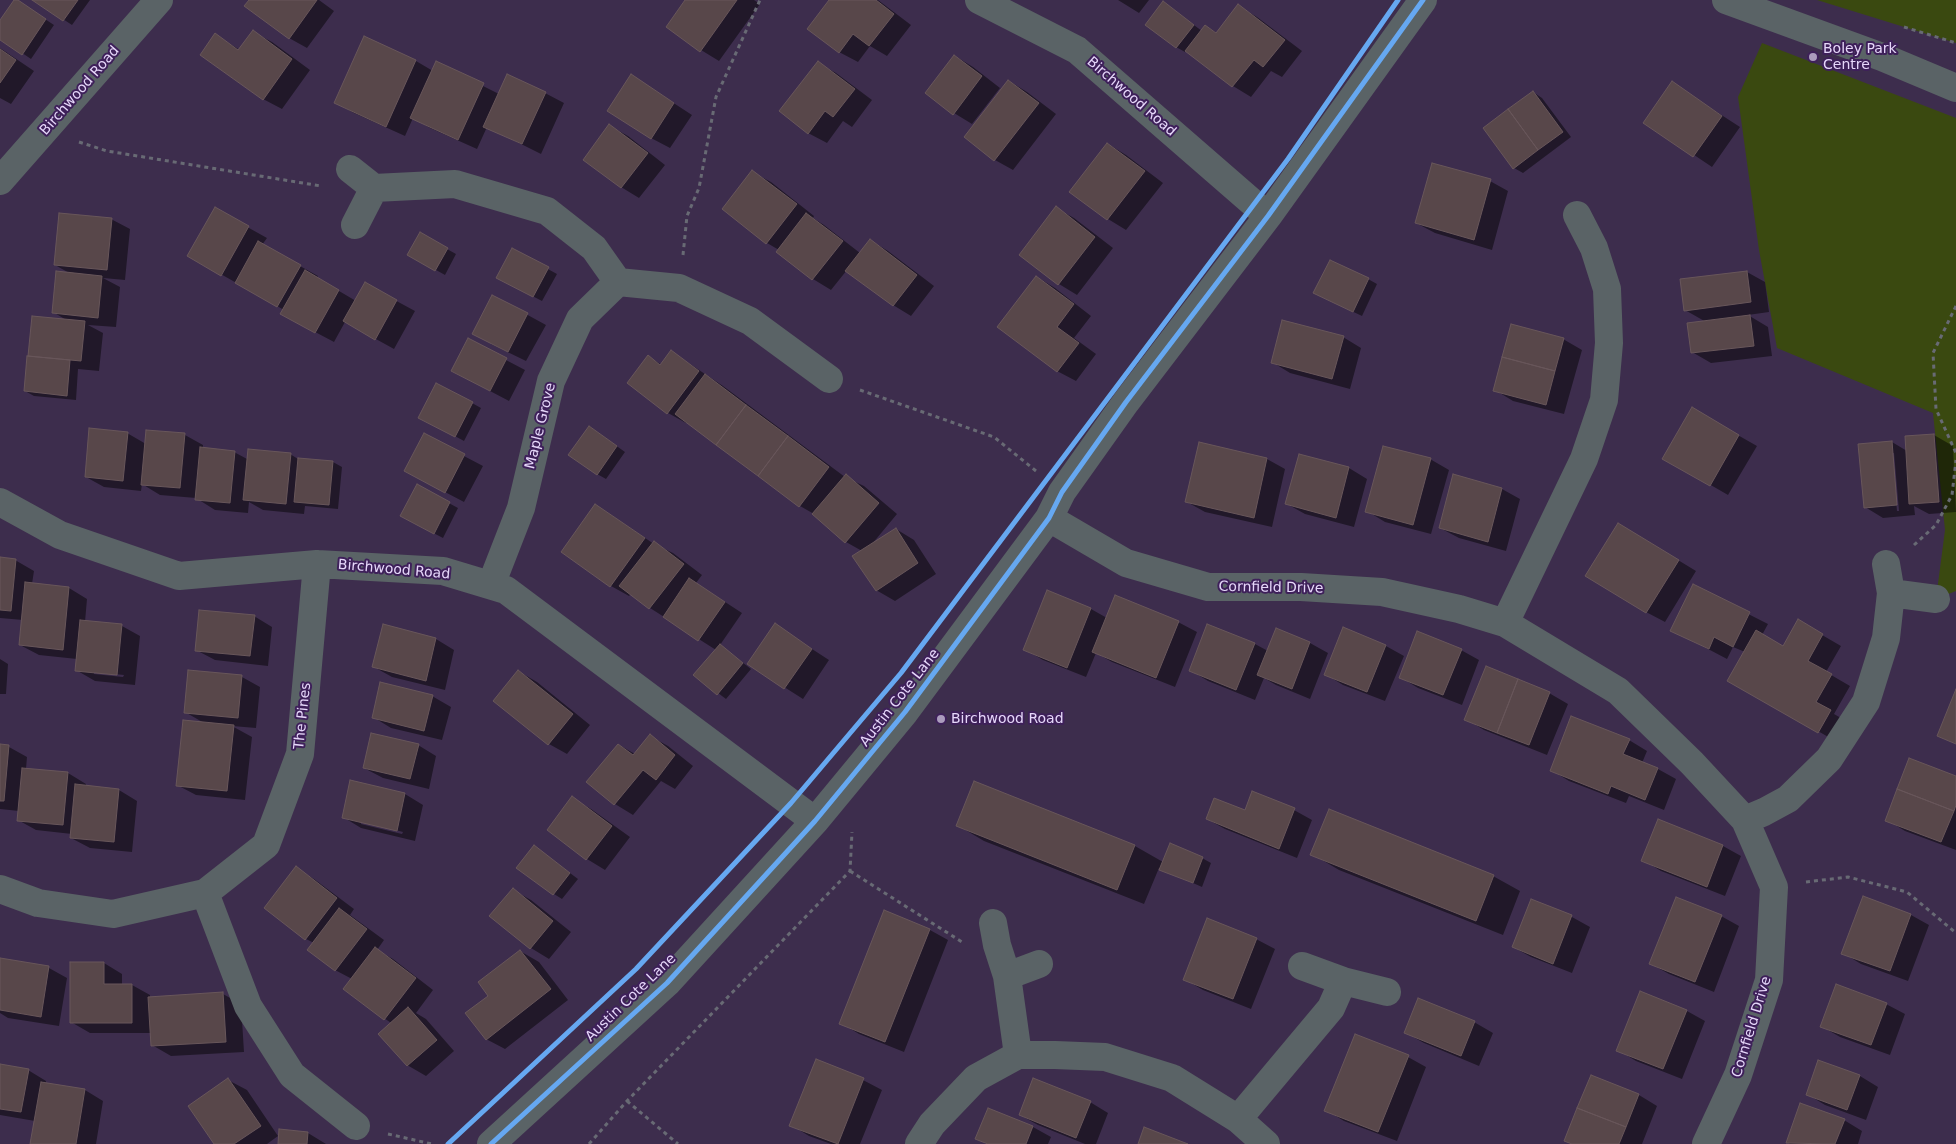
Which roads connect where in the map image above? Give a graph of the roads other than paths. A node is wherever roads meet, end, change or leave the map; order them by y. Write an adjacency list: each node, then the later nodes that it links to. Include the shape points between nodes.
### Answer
1 (159, 0): 7 (street, Birchwood Road)
2 (979, 0): 10 (street, Birchwood Road, via 1077,50)
3 (1423, 0): 10 (street, Austin Cote Lane)
4 (1726, 0): 5 (street, via 1882,57)
5 (1956, 88)
6 (350, 169): 8 (street)
7 (0, 181)
8 (374, 188): 11 (street); 12 (street, via 454,184 547,211 594,248)
9 (1577, 215): 21 (street, via 1605,243 1610,343 1604,400 1584,459)
10 (1268, 216): 15 (street, Austin Cote Lane, via 1126,402 1062,492)
11 (355, 225)
12 (618, 282): 13 (street, via 679,288 750,321); 18 (street, Maple Grove, via 580,319 550,381 521,508)
13 (829, 379)
14 (0, 502): 16 (street, Birchwood Road, via 60,535 179,576)
15 (1049, 518): 21 (street, Cornfield Drive, via 1126,563 1208,587 1301,587 1382,592); 23 (street, Austin Cote Lane, via 905,712)
16 (317, 564): 18 (street, Birchwood Road, via 443,571); 25 (street, The Pines, via 300,754 266,845)
17 (1886, 564): 19 (street)
18 (491, 585): 23 (street, Birchwood Road, via 506,590)
19 (1891, 593): 20 (street); 22 (street, via 1886,638 1866,702 1829,760 1788,799)
20 (1936, 599)
21 (1505, 623): 22 (street, Cornfield Drive, via 1618,691)
22 (1745, 820): 38 (street, Cornfield Drive, via 1774,887 1769,980 1738,1075)
23 (815, 821): 35 (street, Austin Cote Lane, via 667,983)
24 (0, 890): 25 (street, The Pines, via 38,903 112,914)
25 (205, 892): 34 (street, via 248,1006 292,1075)
26 (995, 934): 29 (street)
27 (1039, 964): 29 (street)
28 (1302, 966): 30 (street)
29 (1008, 976): 32 (street)
30 (1342, 981): 31 (street); 33 (street, via 1331,1008)
31 (1387, 992)
32 (1018, 1056): 33 (street, via 1105,1057 1172,1078); 36 (street, via 976,1078 932,1124)
33 (1238, 1119): 37 (street)
34 (356, 1126)
35 (491, 1144)
36 (920, 1144)
37 (1266, 1144)
38 (1706, 1144)

